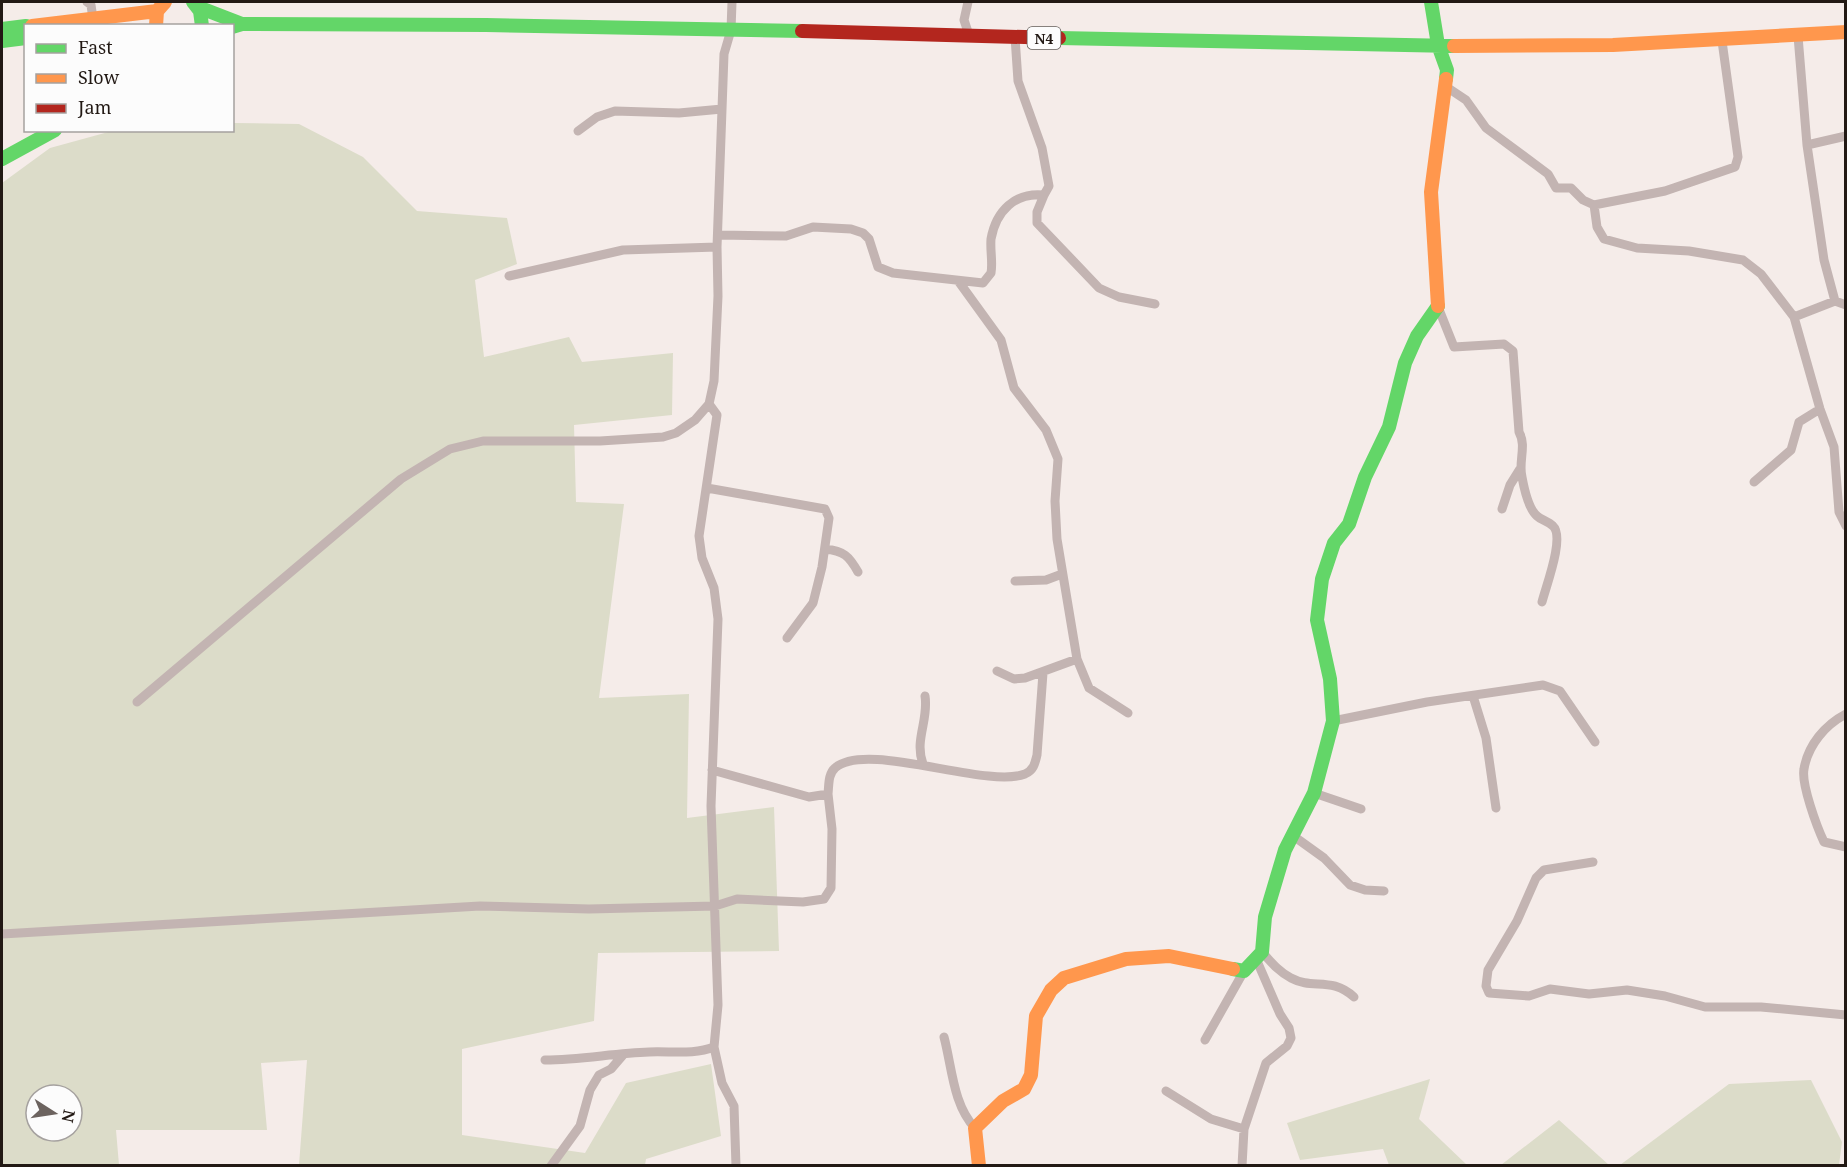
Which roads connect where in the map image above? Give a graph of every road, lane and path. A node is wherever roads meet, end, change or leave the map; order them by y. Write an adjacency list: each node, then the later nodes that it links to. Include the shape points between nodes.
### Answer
1 (87, 2): 7 (street, via 92,5)
2 (732, 2): 13 (street)
3 (968, 2): 15 (street, via 964,20)
4 (1431, 2): 21 (main road)
5 (201, 10): 9 (main road, N4)
6 (157, 17): 7 (main road)
7 (93, 19): 8 (main road)
8 (49, 24)
9 (232, 24)
10 (24, 26): 12 (main road)
11 (237, 26): 13 (main road, N4, via 411,22)
12 (2, 29)
13 (731, 30): 15 (main road, N4); 23 (street, via 724,54)
14 (1845, 32): 16 (main road, N4)
15 (969, 35): 17 (main road, N4)
16 (1798, 36): 20 (main road, N4); 27 (street)
17 (1015, 37): 21 (main road, N4); 29 (street, via 1018,81 1042,148 1049,186)
18 (24, 38): 19 (main road)
19 (2, 41)
20 (1722, 41): 21 (main road, N4); 30 (street, via 1738,157 1735,167 1665,191)
21 (1438, 45): 22 (main road, via 1447,70)
22 (1445, 86): 30 (street, via 1466,100 1486,128 1548,174 1556,188 1571,188 1582,200); 38 (main road, via 1431,192)
23 (722, 109): 24 (street, via 678,113 615,111 597,117); 31 (street)
24 (578, 131)
25 (51, 132): 28 (main road)
26 (1845, 136): 27 (street)
27 (1807, 145): 35 (street, via 1824,260)
28 (2, 159)
29 (1044, 195): 34 (street, via 1033,194 1002,209 991,238 992,266 988,279 977,284); 36 (street, via 1037,223 1099,288 1119,297)
30 (1594, 205): 39 (street, via 1597,226 1604,239 1637,248 1743,260 1761,274)
31 (719, 235): 32 (street); 34 (street, via 786,236 813,227 851,229 863,232 869,239 878,267 893,273)
32 (717, 247): 33 (street, via 623,250); 40 (street, via 714,381)
33 (509, 276)
34 (958, 282): 49 (street, via 1001,340 1014,388 1046,430 1058,459 1055,501)
35 (1835, 301): 37 (street); 39 (street)
36 (1155, 304)
37 (1845, 305)
38 (1438, 307): 42 (street, via 1454,347 1504,344 1513,351 1519,432 1523,440); 61 (main road, via 1417,336 1405,363 1389,427 1365,477 1349,524 1334,543 1322,579 1317,620 1330,679)
39 (1794, 317): 41 (street)
40 (709, 404): 44 (street, via 717,415); 58 (street, via 695,420 663,437 483,441 450,449 401,479)
41 (1820, 410): 43 (street, via 1799,422 1791,450); 46 (street, via 1834,447 1839,512)
42 (1520, 469): 45 (street); 51 (street, via 1534,514 1554,526 1557,533)
43 (1754, 482)
44 (707, 488): 47 (street, via 825,509 829,519); 64 (street, via 699,536 702,558 714,588 718,619)
45 (1502, 509)
46 (1845, 526)
47 (825, 549): 48 (street, via 842,551); 52 (street, via 813,603)
48 (858, 572)
49 (1062, 574): 50 (street); 53 (street)
50 (1015, 581)
51 (1542, 602)
52 (787, 638)
53 (1077, 659): 55 (street); 59 (street, via 1089,688)
54 (997, 671): 55 (street, via 1014,679)
55 (1043, 674): 63 (street, via 1037,756 1027,773 980,774)
56 (925, 696): 63 (street, via 918,744)
57 (1473, 696): 61 (street); 62 (street, via 1543,685 1560,691); 67 (street, via 1486,738)
58 (137, 702)
59 (1128, 712)
60 (1845, 714): 70 (street, via 1830,722 1819,735 1803,770 1824,842)
61 (1333, 721): 65 (main road)
62 (1595, 742)
63 (923, 764): 66 (street, via 860,759 847,763 830,774)
64 (712, 770): 66 (street, via 809,797); 73 (street)
65 (1314, 793): 68 (street); 69 (main road)
66 (828, 794): 73 (street, via 831,888 824,899 803,902 737,898)
67 (1496, 808)
68 (1361, 809)
69 (1292, 836): 72 (street, via 1324,858 1350,885); 75 (main road, via 1265,917)
70 (1845, 847)
71 (1593, 862): 78 (street, via 1544,870 1536,878 1517,921 1488,970 1489,993 1529,996 1550,989 1589,994 1627,990 1705,1007 1761,1007)
72 (1384, 891)
73 (715, 906): 74 (street, via 480,906); 81 (street, via 718,1005)
74 (2, 934)
75 (1259, 957): 76 (main road); 77 (street, via 1292,979 1336,985); 86 (street, via 1291,1038 1266,1063)
76 (1244, 971): 80 (street); 85 (main road, via 1169,956 1126,958 1064,978 1051,990 1036,1016 1031,1075 1024,1089 1003,1101)
77 (1354, 997)
78 (1845, 1016)
79 (944, 1037): 85 (street, via 960,1105)
80 (1205, 1040)
81 (714, 1047): 82 (street, via 705,1051); 88 (street, via 722,1083 734,1106)
82 (622, 1055): 83 (street); 87 (street, via 611,1069 599,1075 590,1089 580,1126)
83 (545, 1060)
84 (1166, 1091): 86 (street, via 1211,1119)
85 (975, 1128): 89 (main road)
86 (1244, 1128): 90 (street)
87 (551, 1166)
88 (736, 1166)
89 (978, 1166)
90 (1242, 1166)

